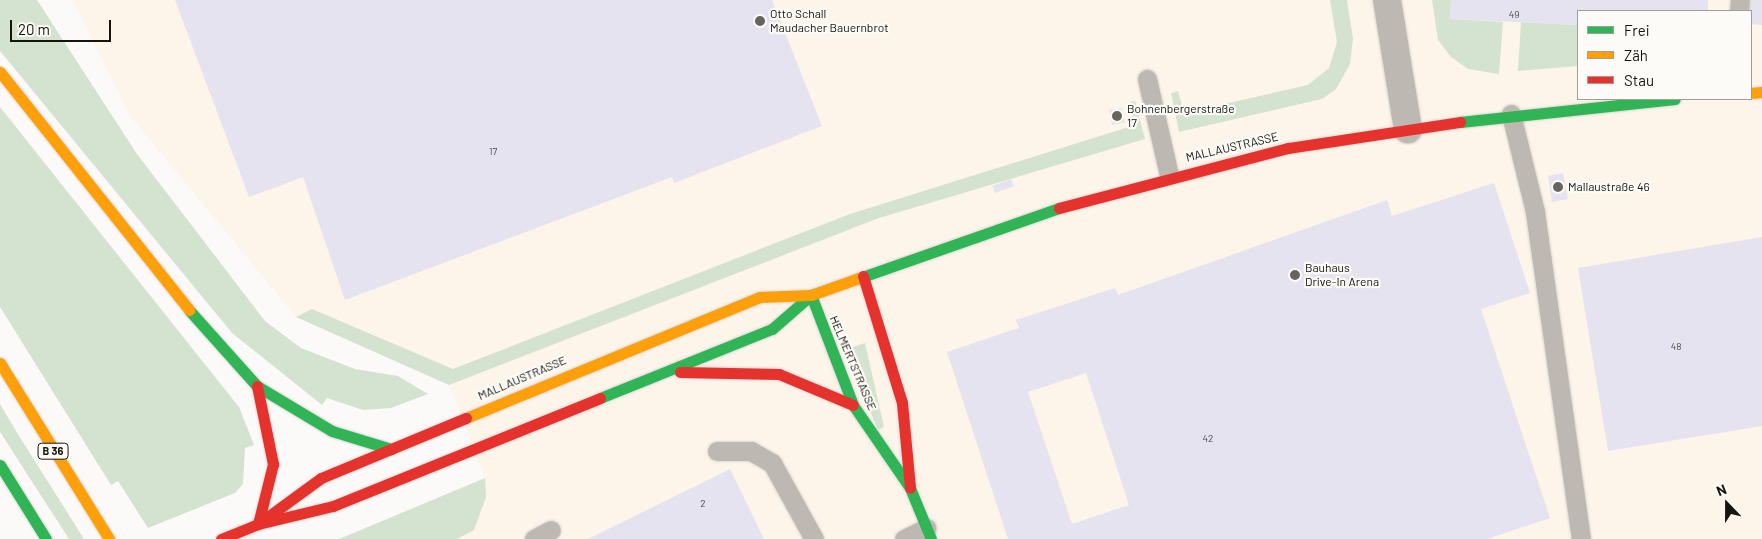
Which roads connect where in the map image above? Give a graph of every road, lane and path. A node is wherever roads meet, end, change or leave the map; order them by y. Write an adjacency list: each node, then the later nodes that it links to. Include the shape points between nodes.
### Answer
1 (1387, 0): 6 (street)
2 (0, 72): 12 (main road, via 178,299)
3 (1147, 79): 7 (lane)
4 (1664, 100): 5 (main road, MALLAUSTRASSE)
5 (1511, 114): 6 (main road, MALLAUSTRASSE); 27 (lane, via 1535,212)
6 (1408, 129): 7 (main road, MALLAUSTRASSE, via 1288,148)
7 (1169, 175): 8 (main road, MALLAUSTRASSE, via 1032,216)
8 (863, 276): 9 (main road, MALLAUSTRASSE); 17 (main road, HELMERTSTRASSE, via 902,404)
9 (811, 295): 11 (main road, MALLAUSTRASSE, via 772,329); 13 (main road, HELMERTSTRASSE); 14 (main road, MALLAUSTRASSE, via 760,297)
10 (0, 363): 21 (main road, B 36)
11 (661, 372): 13 (main road, via 757,370 779,374); 18 (main road, MALLAUSTRASSE, via 333,506)
12 (257, 386): 14 (main road, via 332,431); 18 (main road, via 273,464)
13 (853, 405): 17 (main road, HELMERTSTRASSE)
14 (391, 449): 18 (main road, MALLAUSTRASSE, via 321,478)
15 (717, 451): 25 (lane, via 751,451 772,463)
16 (0, 466): 22 (main road)
17 (910, 488): 20 (main road, HELMERTSTRASSE)
18 (258, 524): 23 (main road, MALLAUSTRASSE)
19 (551, 530): 24 (lane)
20 (929, 534): 26 (lane)
21 (109, 538)
22 (46, 539)
23 (221, 539)
24 (534, 539)
25 (814, 539)
26 (904, 539)
27 (1581, 539)

